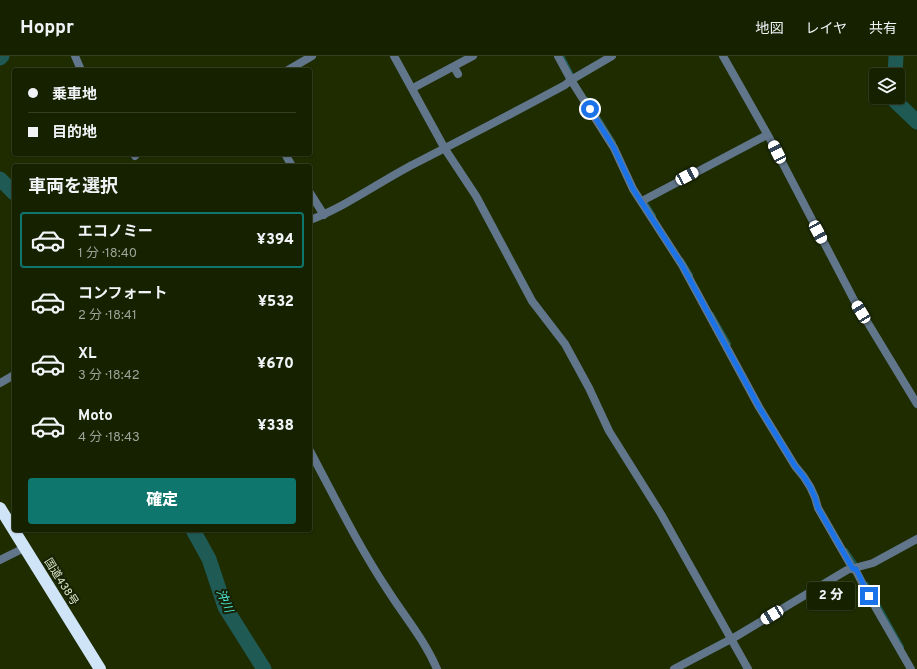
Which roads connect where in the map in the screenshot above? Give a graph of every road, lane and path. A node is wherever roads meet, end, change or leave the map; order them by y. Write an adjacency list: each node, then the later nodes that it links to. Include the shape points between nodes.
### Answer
1 (75, 56): 9 (street)
2 (312, 56): 10 (street)
3 (394, 56): 13 (street)
4 (474, 56): 8 (street)
5 (558, 56): 12 (street)
6 (612, 56): 12 (street)
7 (723, 56): 14 (street)
8 (454, 67): 11 (street); 13 (street)
9 (80, 68)
10 (291, 68)
11 (458, 74)
12 (573, 78): 15 (street); 17 (street, via 614,148 633,189)
13 (413, 88): 15 (street)
14 (767, 135): 17 (street); 22 (street, via 854,300)
15 (445, 149): 18 (street, via 413,164); 31 (street, via 476,196 532,301 564,344 609,431 661,514)
16 (312, 196): 18 (street)
17 (644, 200): 30 (street, via 762,412 800,472)
18 (324, 215): 19 (street)
19 (312, 219)
20 (12, 375): 21 (street)
21 (0, 383)
22 (917, 404)
23 (312, 455): 33 (street, via 347,521 387,590 425,645)
24 (0, 508): 25 (highway, 国道438号)
25 (12, 528)
26 (14, 532): 28 (highway, 国道438号)
27 (917, 539): 30 (street, via 873,563)
28 (24, 548): 29 (street); 32 (highway, 国道438号)
29 (0, 560)
30 (854, 569): 31 (street, via 847,570); 36 (street)
31 (732, 638): 34 (street); 35 (street)
32 (100, 669)
33 (436, 669)
34 (674, 669)
35 (748, 669)
36 (911, 669)

